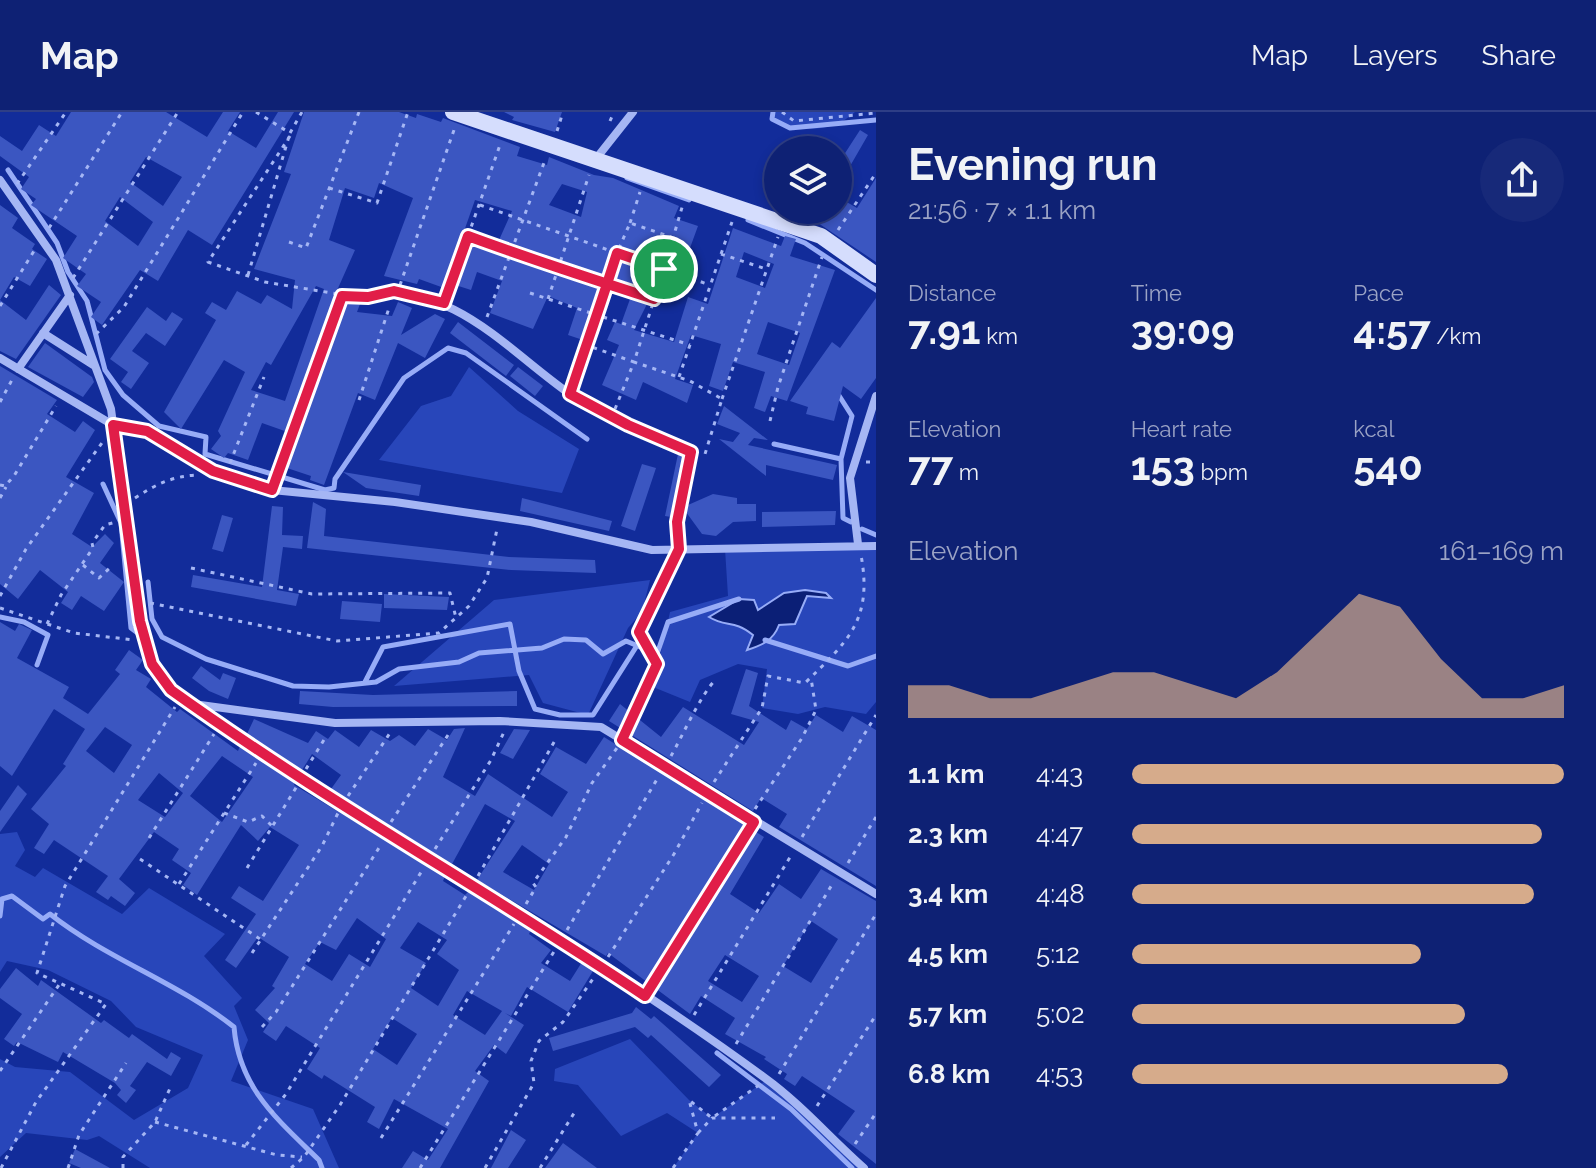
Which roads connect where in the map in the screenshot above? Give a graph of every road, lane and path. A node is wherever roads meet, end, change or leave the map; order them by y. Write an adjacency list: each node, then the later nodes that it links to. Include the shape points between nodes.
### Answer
1 (66, 112): 21 (path, via 22,180)
2 (122, 112): 33 (path)
3 (178, 112): 46 (path)
4 (243, 112): 59 (path, via 124,307)
5 (256, 112): 14 (path)
6 (302, 112): 14 (path)
7 (359, 112): 20 (path)
8 (408, 112): 20 (path, via 377,203)
9 (633, 112): 16 (street)
10 (782, 112): 12 (path, via 794,121)
11 (456, 113): 13 (street); 47 (path)
12 (876, 113)
13 (505, 130): 15 (street); 23 (path)
14 (290, 134): 42 (path); 42 (path, via 208,262)
15 (549, 145): 16 (street); 26 (path)
16 (595, 161): 18 (street); 30 (path)
17 (876, 173): 35 (path)
18 (645, 177): 22 (street); 27 (path)
19 (0, 180): 21 (street)
20 (329, 188): 34 (path, via 306,248)
21 (9, 191): 33 (street)
22 (688, 191): 24 (street); 32 (path)
23 (480, 205): 26 (path); 31 (path)
24 (737, 207): 25 (street); 38 (path)
25 (764, 216)
26 (525, 221): 30 (path); 36 (path)
27 (630, 223): 32 (path); 37 (path)
28 (784, 224): 40 (path)
29 (786, 224): 35 (street)
30 (568, 235): 37 (path); 39 (path)
31 (468, 236): 36 (path); 53 (path)
32 (671, 237): 41 (path)
33 (41, 239): 46 (street); 54 (path)
34 (289, 242)
35 (830, 242): 43 (street); 75 (path)
36 (513, 251): 39 (path); 56 (path)
37 (617, 253): 41 (path); 44 (path)
38 (721, 254): 40 (path); 45 (path)
39 (557, 268): 44 (path); 51 (path)
40 (765, 268): 71 (path)
41 (665, 269): 45 (path); 52 (path)
42 (248, 275): 49 (path)
43 (876, 275)
44 (607, 284): 52 (path); 55 (path)
45 (710, 285): 61 (path)
46 (69, 291): 58 (street); 59 (street)
47 (396, 292): 50 (street); 53 (street); 72 (path)
48 (530, 293): 51 (path)
49 (342, 296): 50 (path); 81 (path)
50 (368, 297)
51 (548, 299): 55 (path)
52 (654, 299): 57 (path)
53 (444, 303): 56 (street)
54 (0, 306)
55 (597, 315): 57 (path); 60 (path)
56 (482, 328): 68 (street)
57 (644, 331): 61 (path); 63 (path)
58 (43, 333): 64 (street); 65 (street)
59 (88, 342): 64 (street)
60 (586, 345): 63 (path); 68 (path)
61 (690, 345): 67 (path)
62 (0, 358): 65 (street)
63 (634, 362): 67 (path); 74 (path)
64 (95, 366): 76 (street)
65 (18, 369): 69 (street); 73 (path)
66 (264, 377): 78 (path)
67 (679, 377): 71 (path)
68 (570, 394): 74 (street)
69 (63, 396): 76 (street); 80 (path)
70 (876, 396): 86 (street, via 850,478)
71 (722, 399): 77 (path, via 705,454)
72 (359, 400)
73 (0, 402)
74 (612, 416): 77 (street)
75 (770, 421)
76 (113, 425): 78 (street, via 147,431); 83 (street); 92 (path, via 26,549)
77 (691, 452): 88 (street, via 677,522)
78 (225, 474): 81 (street); 83 (path, via 157,483)
79 (0, 485): 80 (path)
80 (6, 485): 82 (path)
81 (272, 490): 84 (street)
82 (0, 498)
83 (124, 505): 85 (street)
84 (499, 517): 88 (street, via 652,550); 95 (path, via 487,578)
85 (127, 520): 89 (path, via 105,525); 93 (street)
86 (858, 544): 87 (street); 88 (street); 98 (path, via 865,579 857,626)
87 (876, 546)
88 (679, 549): 109 (path, via 639,632 657,664)
89 (83, 565): 90 (path, via 99,578); 96 (path)
90 (112, 566)
91 (191, 568): 95 (path, via 312,594 450,593)
92 (0, 596)
93 (138, 601): 95 (path, via 337,641 439,633); 97 (street)
94 (0, 608): 96 (path)
95 (456, 618)
96 (47, 624): 97 (path, via 74,633)
97 (146, 641): 100 (street, via 152,664)
98 (810, 678): 113 (path, via 805,683 768,676 762,708); 117 (path, via 816,710)
99 (716, 679): 111 (path)
100 (181, 697): 101 (street); 135 (path, via 65,886 37,973)
101 (191, 704): 106 (street); 108 (street)
102 (876, 715): 121 (path)
103 (453, 721): 104 (street); 105 (street); 119 (path)
104 (391, 722): 106 (street); 114 (path, via 389,736)
105 (509, 722): 107 (street); 123 (path)
106 (335, 723): 112 (path)
107 (559, 724): 109 (street, via 601,727); 127 (path, via 531,787)
108 (220, 725): 110 (street); 120 (path)
109 (622, 740): 111 (street); 130 (path, via 533,883 536,887)
110 (263, 753): 112 (street); 115 (path)
111 (665, 767): 113 (street); 132 (path)
112 (300, 779): 114 (street); 118 (path)
113 (708, 793): 117 (street); 134 (path)
114 (342, 806): 119 (street); 133 (path)
115 (224, 813): 118 (path, via 248,822 262,816); 126 (path)
116 (876, 817): 125 (path)
117 (752, 821): 121 (street); 136 (path)
118 (273, 827): 124 (path)
119 (386, 833): 123 (street); 139 (path)
120 (149, 838)
121 (796, 847): 125 (street); 138 (path)
122 (140, 859): 126 (path)
123 (429, 859): 127 (street); 153 (path, via 309,1058)
124 (247, 868)
125 (841, 873): 128 (street); 140 (path)
126 (179, 884): 131 (path)
127 (473, 886): 130 (street); 155 (path)
128 (876, 894)
129 (876, 914): 143 (path)
130 (520, 915): 132 (street); 152 (path)
131 (260, 939)
132 (561, 940): 134 (street); 160 (path)
133 (252, 953)
134 (601, 967): 136 (street); 161 (path, via 563,1022 539,1041 531,1061 534,1083)
135 (61, 981): 142 (path); 156 (path, via 106,1004 36,1102)
136 (645, 996): 138 (street)
137 (876, 1015): 149 (path)
138 (688, 1025): 140 (street)
139 (262, 1027)
140 (730, 1054): 143 (street)
141 (126, 1063): 157 (path, via 79,1135)
142 (0, 1071)
143 (770, 1082): 147 (path); 149 (street)
144 (171, 1086): 150 (path)
145 (576, 1110): 162 (path)
146 (876, 1113): 154 (path)
147 (712, 1118): 148 (path); 151 (path); 151 (path, via 689,1100)
148 (775, 1118)
149 (809, 1118): 154 (street)
150 (155, 1122): 153 (path); 158 (path, via 123,1157)
151 (698, 1133): 163 (path)
152 (381, 1138)
153 (246, 1145): 155 (path)
154 (849, 1154): 164 (street)
155 (304, 1157): 159 (path)
156 (1, 1168)
157 (68, 1168)
158 (123, 1168)
159 (291, 1168)
160 (420, 1168)
161 (485, 1168)
162 (540, 1168)
163 (673, 1168)
164 (864, 1168)

